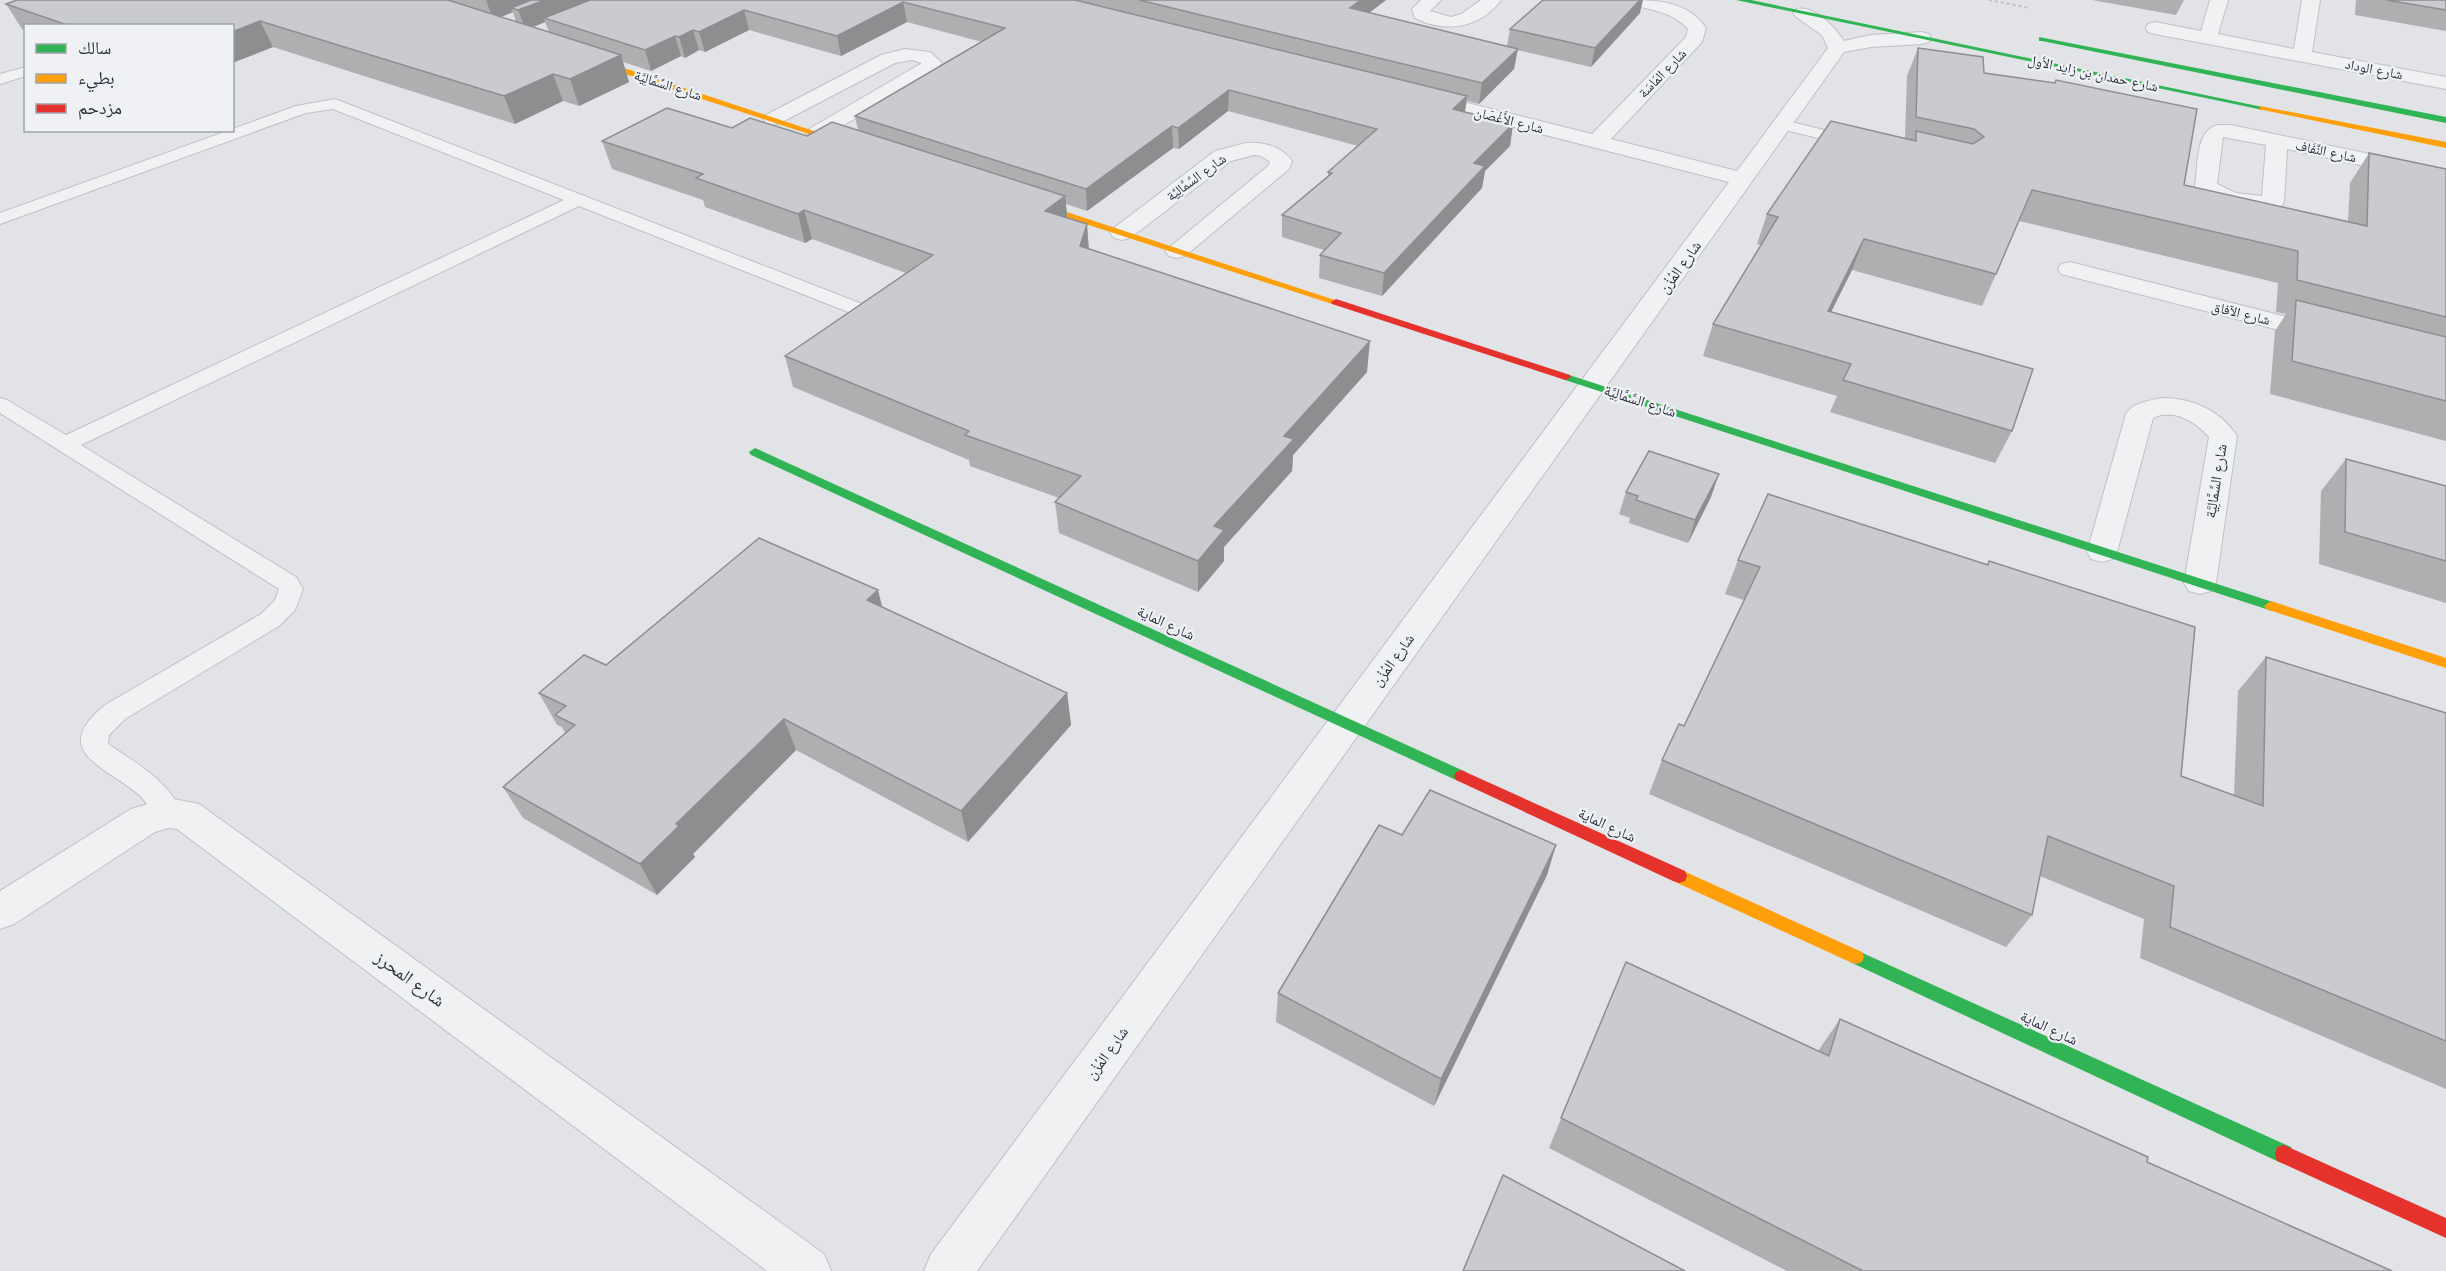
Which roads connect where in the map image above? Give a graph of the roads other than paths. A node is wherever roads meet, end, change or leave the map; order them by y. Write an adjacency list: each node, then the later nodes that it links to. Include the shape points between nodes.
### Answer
1 (1432, 0): 2 (street, via 1420,9 1421,14 1436,21 1457,22 1469,19)
2 (1492, 0)
3 (1633, 0): 26 (street, شارع المَاسَة, via 1674,10 1690,19 1697,28 1695,38)
4 (1740, 0): 7 (street, شارع حمدان بن زايد الأول)
5 (2219, 0): 11 (street)
6 (2311, 0): 14 (street)
7 (1802, 13): 10 (street, شارع حمدان بن زايد الأول); 12 (street, via 1828,33)
8 (2155, 28): 11 (street, شارع الوداد)
9 (2034, 37): 20 (street, شارع حمدان بن زايد الأول)
10 (1922, 38): 12 (street, via 1871,41); 28 (street, شارع حمدان بن زايد الأول)
11 (2208, 38): 14 (street, شارع الوداد)
12 (1838, 48): 21 (street, شارع المُزْن)
13 (572, 54): 19 (street, شارع السَّمَّالِيَّة)
14 (2302, 56): 17 (street, شارع الوداد)
15 (24, 72): 16 (lane)
16 (0, 79)
17 (2446, 83)
18 (1400, 93): 26 (street, شارع الأَغْصَان)
19 (773, 119): 24 (street, شارع السَّمَّالِيَّة); 24 (street, via 888,59 915,54 932,63)
20 (2446, 120)
21 (1783, 125): 27 (lane); 31 (street, شارع المُزْن)
22 (234, 129): 33 (lane, via 311,106 335,104)
23 (219, 134): 34 (lane)
24 (816, 134): 29 (street, شارع السَّمَّالِيَّة)
25 (2277, 141): 30 (street, شارع النِّفَاف)
26 (1596, 142): 31 (street, شارع الأَغْصَان)
27 (1872, 146)
28 (2446, 146)
29 (873, 152)
30 (2446, 177)
31 (1744, 179): 40 (street, شارع المُزْن)
32 (1009, 196): 35 (street, شارع السَّمَّالِيَّة)
33 (579, 200): 38 (lane); 42 (lane)
34 (0, 219)
35 (1122, 233): 36 (street, شارع السَّمَّالِيَّة); 36 (street, شارع السَّمَّالِيَّة, via 1223,156 1238,149 1255,148 1275,154 1281,161 1278,169)
36 (1178, 251): 40 (street, شارع السَّمَّالِيَّة)
37 (2070, 269): 39 (street, شارع الآفاق)
38 (873, 315)
39 (2343, 339)
40 (1593, 386): 44 (street, شارع السَّمَّالِيَّة); 47 (street, شارع المُزْن)
41 (0, 404): 42 (lane)
42 (65, 444): 48 (lane, via 291,589 286,604 270,620 115,712 95,733 96,750 150,787)
43 (755, 452): 47 (street, شارع الماية)
44 (2102, 552): 45 (street, شارع السَّمَّالِيَّة); 45 (street, شارع السَّمَّالِيَّة, via 2140,414 2151,407 2171,406 2194,412 2213,423 2223,436)
45 (2200, 583): 46 (street, شارع السَّمَّالِيَّة)
46 (2446, 663)
47 (1346, 724): 50 (street, شارع الماية); 52 (street, شارع المُزْن)
48 (169, 813): 49 (street, via 133,826); 51 (street, شارع المحرز, via 192,819)
49 (0, 912)
50 (2446, 1228)
51 (807, 1271)
52 (948, 1271)

